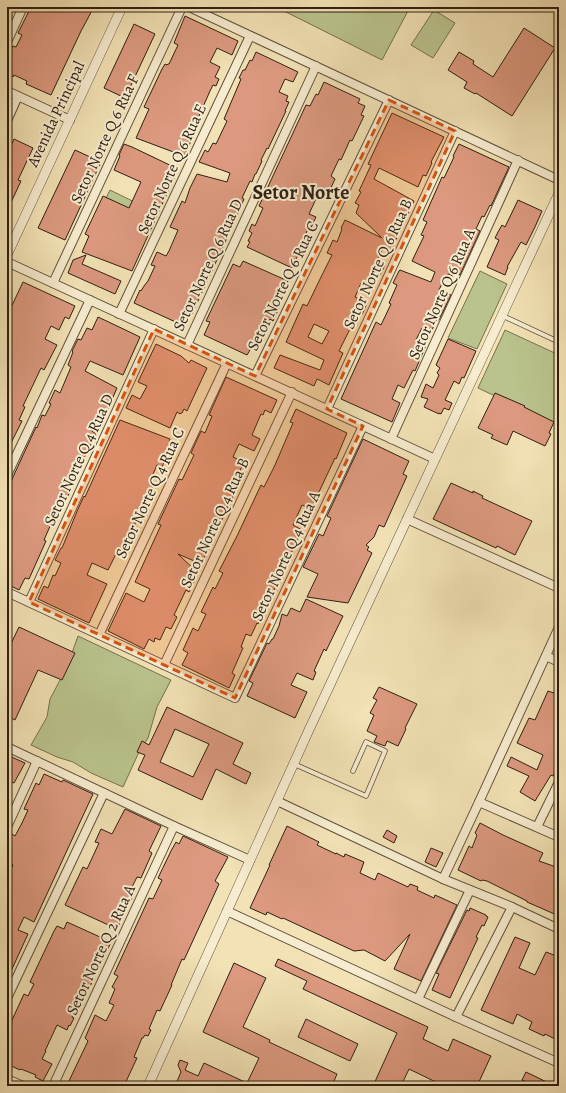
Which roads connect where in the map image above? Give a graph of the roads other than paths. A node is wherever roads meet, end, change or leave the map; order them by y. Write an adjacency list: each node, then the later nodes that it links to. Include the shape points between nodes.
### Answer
1 (23, 7): 6 (street)
2 (122, 7): 11 (street, Avenida Principal)
3 (182, 7): 19 (street, Setor Norte Q 6 Rua F)
4 (189, 7): 5 (street)
5 (250, 36): 7 (street); 21 (street, Setor Norte Q 6 Rua E)
6 (7, 42)
7 (316, 66): 10 (street); 25 (street, Setor Norte Q 6 Rua D)
8 (7, 91): 9 (street)
9 (18, 96): 11 (street); 12 (street)
10 (389, 100): 13 (street); 27 (street, Setor Norte Q 6 Rua C)
11 (70, 120): 17 (street, Avenida Principal)
12 (7, 121)
13 (455, 131): 14 (street); 29 (street, Setor Norte Q 6 Rua B)
14 (518, 160): 15 (street); 31 (street, Setor Norte Q 6 Rua A)
15 (559, 180)
16 (559, 193): 22 (street)
17 (7, 255)
18 (7, 262): 19 (street)
19 (53, 283): 20 (street)
20 (90, 300): 21 (street); 33 (street)
21 (120, 314): 23 (street)
22 (502, 315): 24 (lane); 32 (street)
23 (154, 330): 25 (street); 37 (street, Setor Norte Q 4 Rua D)
24 (559, 342)
25 (187, 345): 26 (street)
26 (227, 363): 27 (street); 39 (street, Setor Norte Q 4 Rua C)
27 (255, 376): 28 (street)
28 (292, 392): 29 (street); 42 (street, Setor Norte Q 4 Rua B)
29 (326, 409): 30 (street)
30 (363, 426): 31 (street); 42 (street, Setor Norte Q 4 Rua A, via 235,698)
31 (391, 439): 32 (street)
32 (435, 459): 34 (street)
33 (7, 476)
34 (407, 519): 35 (street); 45 (street)
35 (559, 588)
36 (7, 592): 37 (street)
37 (28, 602): 39 (street)
38 (559, 628): 40 (street)
39 (99, 635): 42 (street)
40 (546, 656): 41 (street); 50 (street)
41 (559, 662)
42 (164, 665)
43 (7, 747): 44 (street)
44 (37, 761): 48 (street); 52 (street)
45 (294, 764): 46 (lane, via 366,796 385,751 366,742); 49 (street)
46 (353, 771)
47 (559, 782): 53 (street)
48 (104, 793): 51 (street); 61 (street)
49 (277, 801): 55 (street); 56 (street)
50 (479, 802): 53 (street); 56 (street)
51 (174, 826): 55 (street); 67 (street, Setor Norte Q 2 Rua A)
52 (7, 827)
53 (537, 827): 54 (street)
54 (559, 838)
55 (250, 860): 59 (street)
56 (443, 879): 57 (street)
57 (470, 890): 58 (street); 62 (street)
58 (512, 907): 60 (street); 63 (street)
59 (227, 911): 62 (street); 68 (street)
60 (559, 929)
61 (7, 998)
62 (418, 999): 63 (street)
63 (456, 1017): 64 (street)
64 (559, 1063)
65 (7, 1079): 66 (street)
66 (22, 1086)
67 (53, 1086)
68 (148, 1086)

